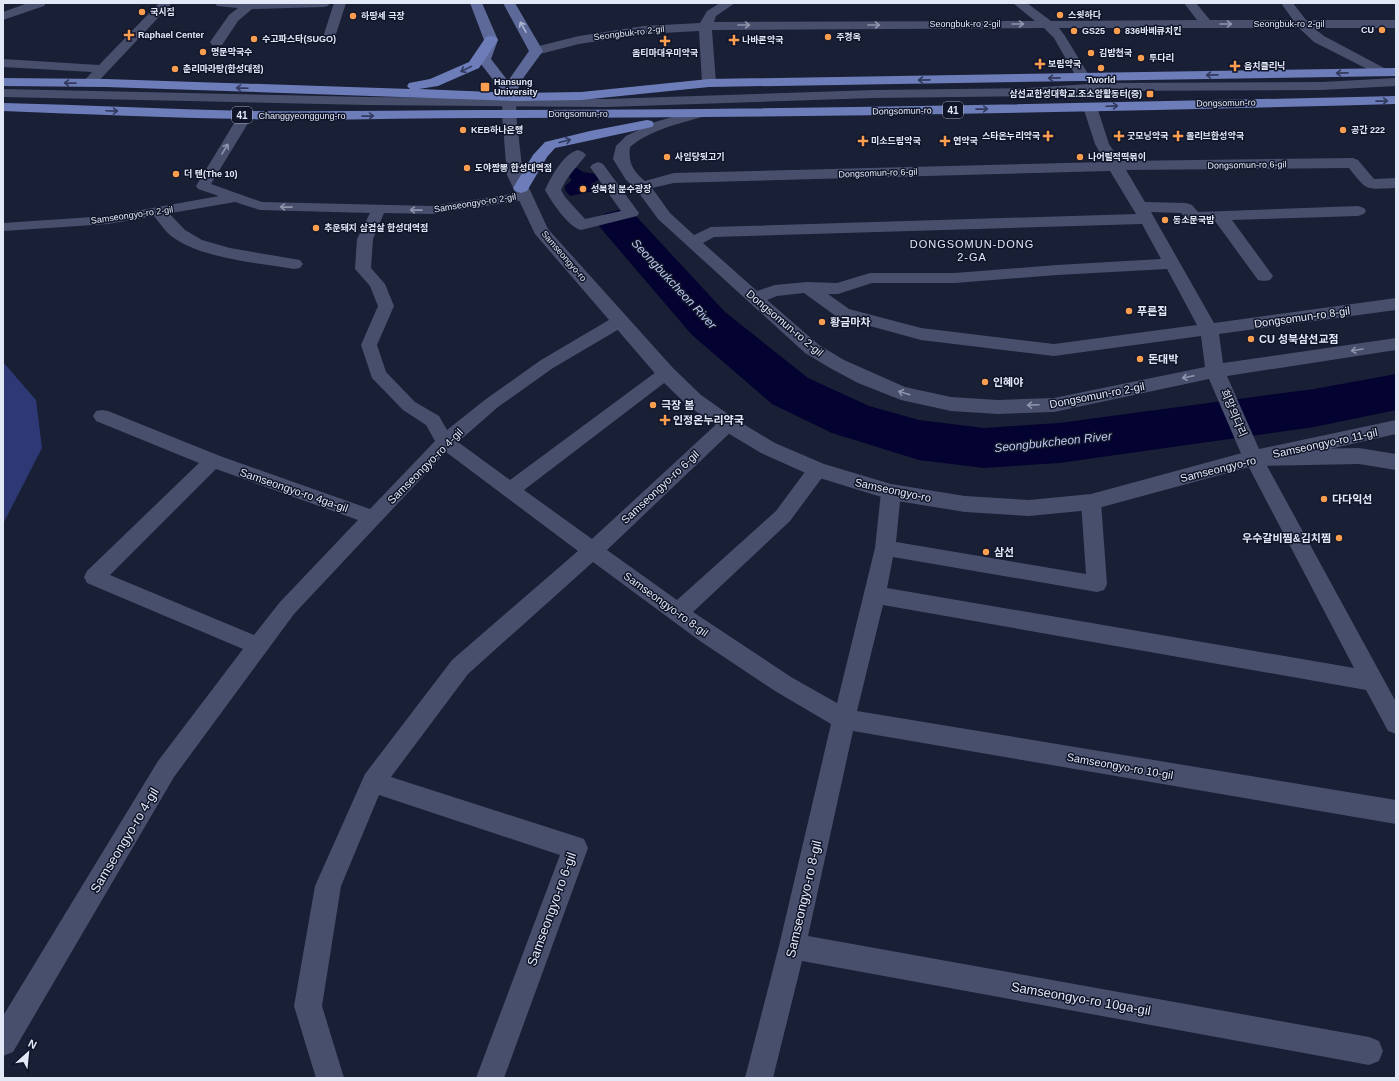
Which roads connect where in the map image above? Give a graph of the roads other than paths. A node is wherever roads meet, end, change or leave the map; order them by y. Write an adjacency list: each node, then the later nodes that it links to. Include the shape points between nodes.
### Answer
1 (40, 3): 14 (street)
2 (166, 3): 25 (street)
3 (221, 3): 13 (street)
4 (305, 3): 5 (street); 13 (street)
5 (324, 3)
6 (340, 3): 20 (lane)
7 (476, 3): 21 (main road)
8 (509, 3): 23 (main road, one-way to 8)
9 (729, 3): 19 (street, via 711,14)
10 (1019, 3): 15 (street)
11 (1190, 3): 16 (street)
12 (1287, 3): 17 (street, Dongsomun-ro)
13 (249, 4): 22 (street, via 233,18)
14 (3, 16)
15 (1047, 24): 16 (street, Seongbuk-ro 2-gil); 19 (street, Seongbuk-ro 2-gil, one-way to 15); 28 (street, via 1059,36)
16 (1206, 24): 17 (street, Seongbuk-ro 2-gil, one-way to 17)
17 (1302, 24): 18 (street, Seongbuk-ro 2-gil); 26 (street, Dongsomun-ro, via 1320,39)
18 (1396, 24)
19 (706, 27): 23 (street, Seongbuk-ro 2-gil, via 644,30 579,40); 32 (street)
20 (330, 34)
21 (491, 40): 34 (main road, one-way to 34, via 474,65 433,83); 38 (main road, via 484,59)
22 (217, 42)
23 (536, 51): 38 (main road, via 517,76)
24 (3, 63): 25 (street)
25 (103, 69): 31 (street)
26 (1381, 72): 27 (main road, Dongsomun-ro / 41); 28 (main road, Dongsomun-ro / 41, one-way to 28)
27 (1396, 72)
28 (1082, 77): 32 (main road, Dongsomun-ro / 41, one-way to 32)
29 (3, 82): 31 (main road, 41, one-way to 29)
30 (1396, 82): 38 (lane, via 1322,86 1104,87 1028,92 874,94 606,103)
31 (89, 83): 34 (main road, 41, one-way to 31)
32 (709, 83): 38 (main road, Dongsomun-ro / 41)
33 (1396, 89): 38 (lane, via 1344,92 1030,96 719,107)
34 (347, 92): 38 (main road, Dongsomun-ro / 41, via 476,95)
35 (3, 93): 38 (lane)
36 (3, 98): 38 (lane, via 455,105)
37 (1396, 100): 40 (main road, Dongsomun-ro / 41, one-way to 37)
38 (509, 103): 41 (main road, Dongsomun-ro / 41); 43 (main road, Dongsomun-ro / 41); 49 (street, Samseongyo-ro, via 515,175)
39 (3, 107): 42 (main road, Changgyeonggung-ro / 41, one-way to 42)
40 (1090, 107): 41 (main road, Dongsomun-ro / 41, one-way to 40); 46 (street, via 1102,144)
41 (697, 114): 48 (street, Dongsomun-ro 2-gil, via 660,125 631,139 623,146 622,159 632,177); 49 (main road, one-way to 41, via 541,155 550,145)
42 (246, 115): 43 (main road, Changgyeonggung-ro / 41, one-way to 43); 50 (lane, Samseongyo-ro 2-gil, one-way to 42, via 203,186)
43 (480, 115)
44 (591, 144): 45 (street)
45 (578, 155): 45 (street, via 566,166 553,190 580,225 631,213 604,165)
46 (1115, 166): 47 (street, Dongsomun-ro 6-gil, via 1353,163 1370,184); 48 (street, Dongsomun-ro 6-gil, via 674,178); 54 (street)
47 (1396, 183)
48 (642, 186): 57 (street, Dongsomun-ro 2-gil, via 664,216)
49 (522, 192): 51 (lane, Samseongyo-ro 2-gil, one-way to 51, via 432,210); 64 (street, Samseongyo-ro, via 541,230)
50 (235, 198): 51 (lane, Samseongyo-ro 2-gil, one-way to 50, via 260,206); 53 (lane, Samseongyo-ro 2-gil)
51 (379, 209): 72 (lane, via 365,239 363,269 377,284 386,306 369,345 378,374 409,406 433,422)
52 (1358, 211): 55 (street)
53 (159, 212): 56 (lane, Samseongyo-ro 2-gil, via 108,220); 58 (street, via 179,234 196,244 222,252)
54 (1143, 213): 55 (street, via 1186,208 1194,217); 57 (street, via 711,232); 59 (street)
55 (1220, 216): 60 (street)
56 (3, 227)
57 (692, 242): 62 (street, Dongsomun-ro 2-gil)
58 (294, 264)
59 (1172, 264): 61 (street, via 955,278 870,278 838,289); 65 (street)
60 (1264, 276)
61 (807, 287): 62 (street, via 775,291); 65 (street, via 843,313 921,334 1054,350)
62 (754, 298): 68 (street, Dongsomun-ro 2-gil, one-way to 62, via 1054,405 998,407 951,404 901,393 837,364 812,348)
63 (1396, 304): 65 (street, Dongsomun-ro 8-gil)
64 (620, 320): 67 (street, Samseongyo-ro); 72 (lane, Samseongyo-ro 4-gil, via 547,364 492,403)
65 (1209, 330): 68 (street)
66 (1396, 344): 68 (street, Dongsomun-ro 2-gil, one-way to 68)
67 (666, 373): 70 (street, Samseongyo-ro, via 694,400); 77 (lane)
68 (1218, 377): 73 (street, 희망의다리)
69 (102, 416): 74 (lane, Samseongyo-ro 4ga-gil)
70 (728, 424): 76 (street, Samseongyo-ro, via 768,448); 82 (lane, Samseongyo-ro 6-gil)
71 (1396, 427): 73 (street, Samseongyo-ro 11-gil)
72 (445, 442): 77 (lane); 80 (lane, Samseongyo-ro 4-gil)
73 (1250, 450): 75 (street, Samseongyo-ro, via 1359,456); 79 (street, Samseongyo-ro); 86 (lane)
74 (213, 461): 80 (lane, Samseongyo-ro 4ga-gil); 85 (lane, via 94,577)
75 (1396, 462)
76 (817, 470): 78 (street, Samseongyo-ro); 84 (lane, via 783,516)
77 (510, 490): 82 (lane)
78 (891, 492): 79 (street, Samseongyo-ro, via 965,504 1029,508); 81 (lane, Samseongyo-ro 8-gil)
79 (1091, 502): 81 (lane, via 1097,584)
80 (374, 518): 85 (lane, Samseongyo-ro 4-gil, via 287,608)
81 (884, 548): 83 (lane, Samseongyo-ro 8-gil)
82 (593, 550): 84 (lane, Samseongyo-ro 8-gil); 89 (lane, Samseongyo-ro 6-gil, via 460,667)
83 (875, 595): 86 (lane); 87 (lane, Samseongyo-ro 8-gil)
84 (677, 613): 87 (lane, Samseongyo-ro 8-gil, via 777,680)
85 (258, 646): 92 (lane, Samseongyo-ro 4-gil, via 166,769)
86 (1373, 681): 88 (lane)
87 (844, 719): 90 (lane, Samseongyo-ro 10-gil); 91 (lane, Samseongyo-ro 8-gil)
88 (1396, 724)
89 (374, 782): 94 (lane, Samseongyo-ro 6-gil, via 328,886 308,1006); 95 (lane, Samseongyo-ro 6-gil, via 575,848)
90 (1396, 812)
91 (792, 946): 93 (lane, Samseongyo-ro 10ga-gil); 96 (lane, Samseongyo-ro 8-gil)
92 (3, 1042)
93 (1369, 1051)
94 (330, 1078)
95 (490, 1078)
96 (759, 1078)

